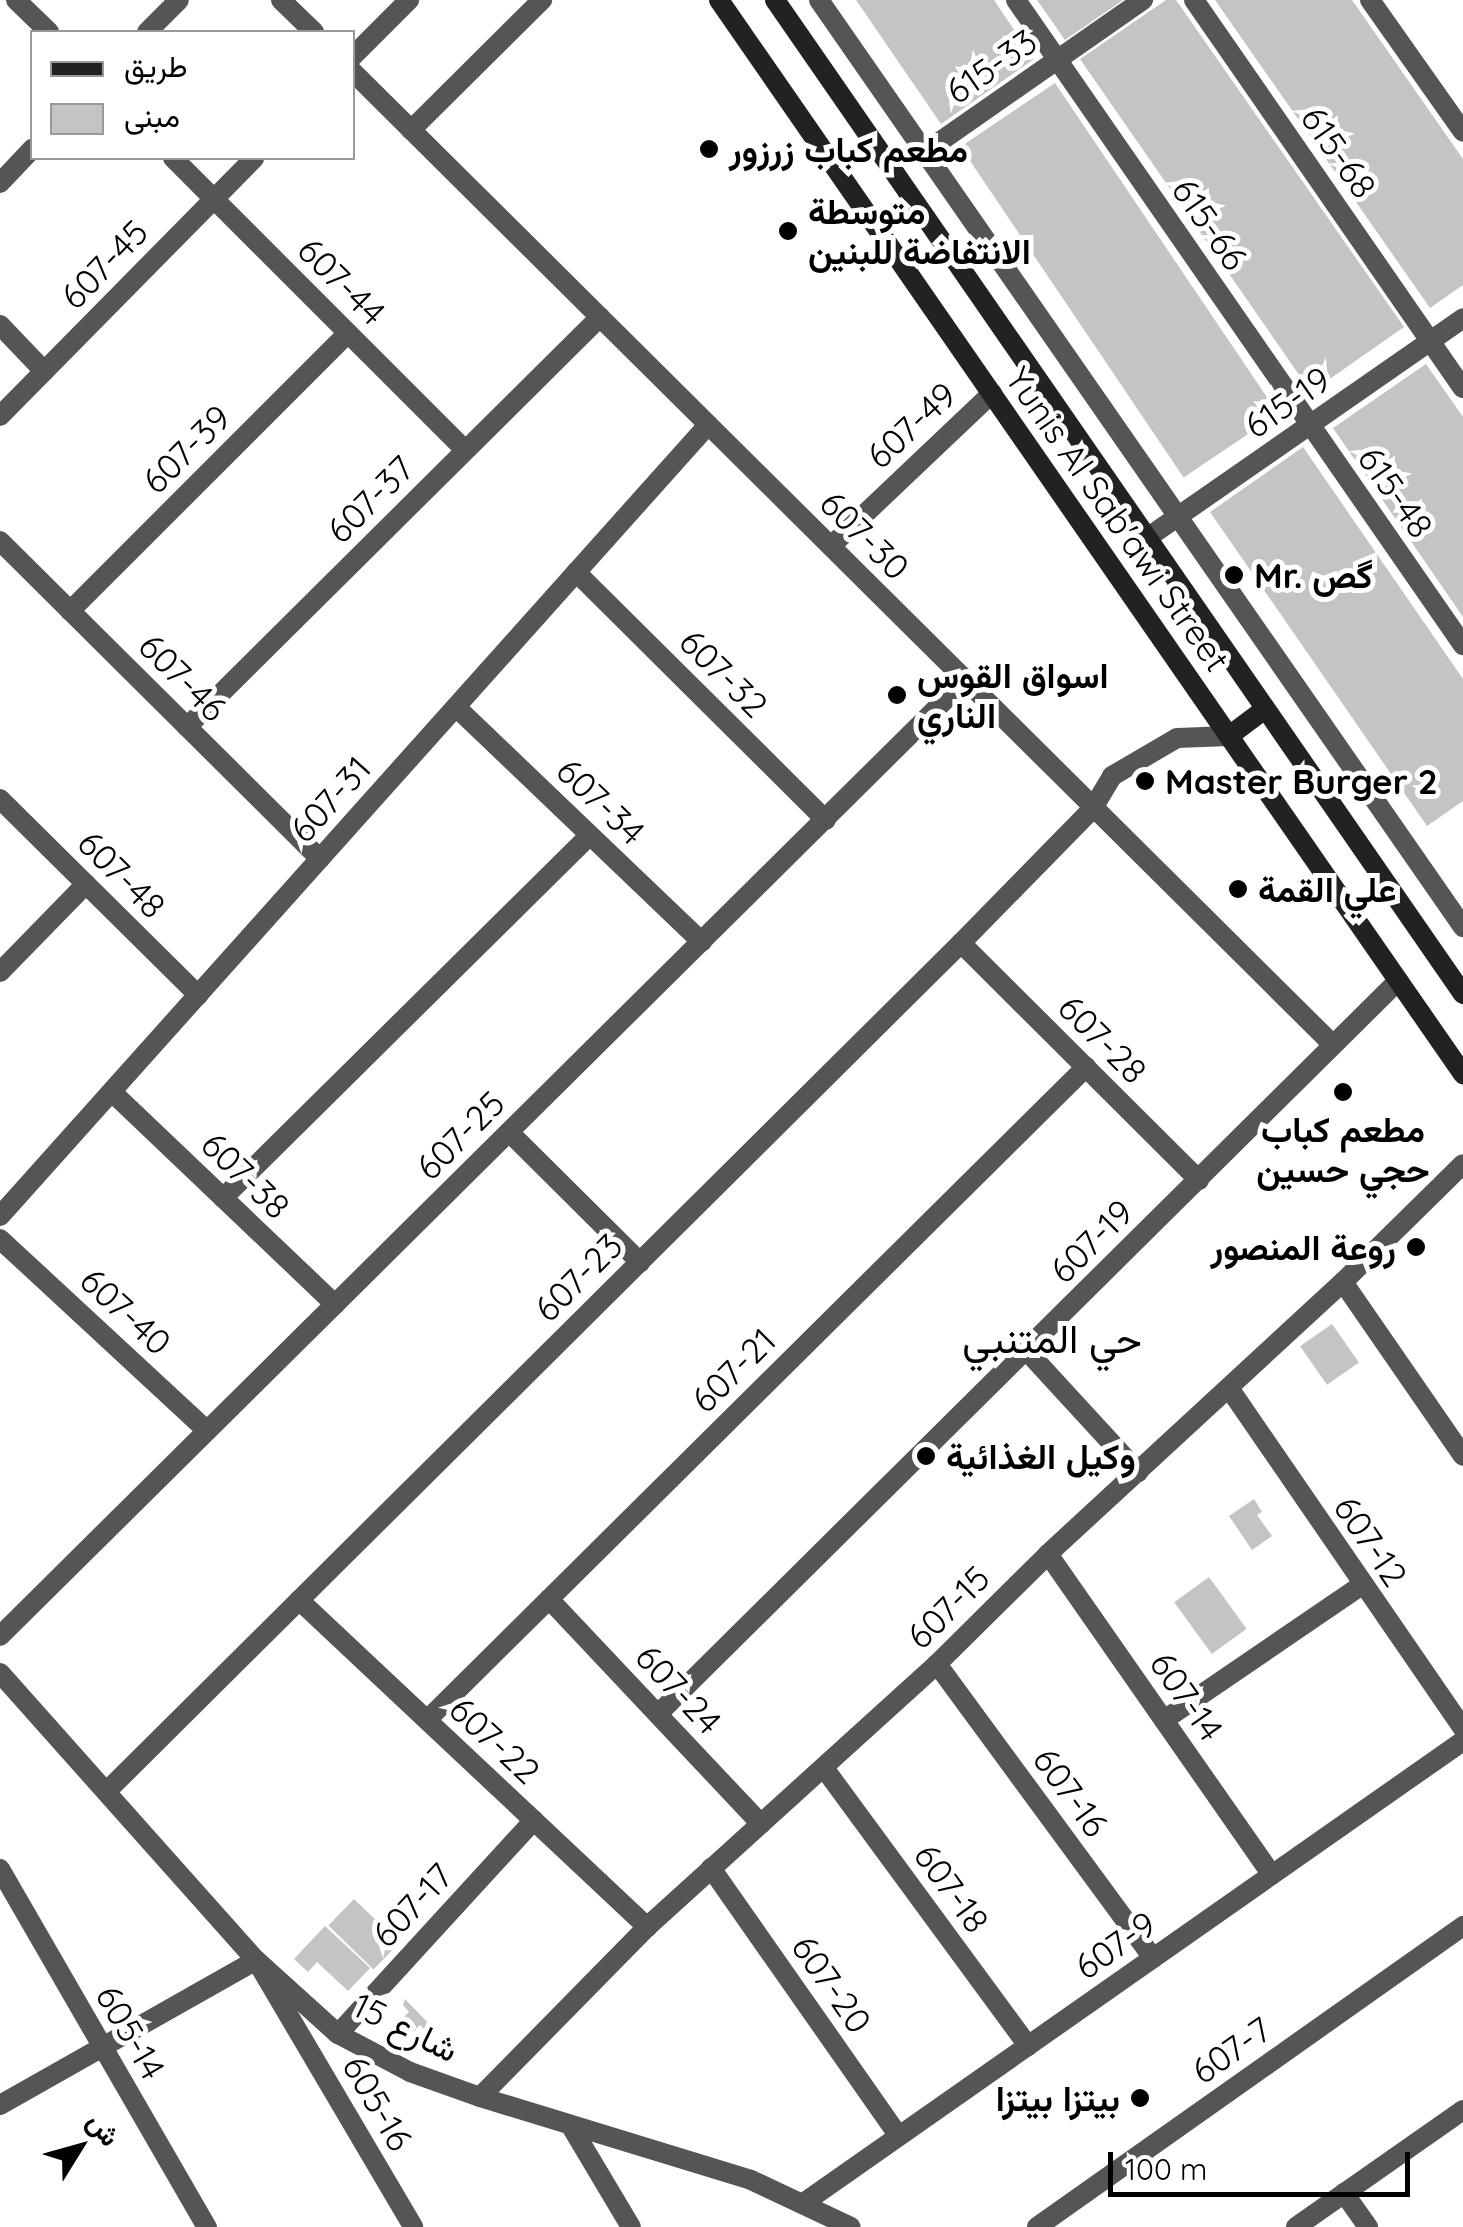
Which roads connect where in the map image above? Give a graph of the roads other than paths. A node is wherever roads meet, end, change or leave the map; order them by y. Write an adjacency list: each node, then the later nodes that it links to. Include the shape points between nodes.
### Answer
1 (16, 0): 13 (street)
2 (180, 0): 14 (street)
3 (281, 0): 15 (street)
4 (408, 0): 16 (street)
5 (542, 0): 19 (street)
6 (720, 0): 34 (main road, Yunis Al Sab'awi Street)
7 (775, 0): 40 (main road, Yunis Al Sab'awi Street)
8 (819, 0): 22 (street)
9 (1016, 0): 17 (street, 615-66)
10 (1143, 0): 17 (street, 615-33)
11 (1194, 0): 31 (street, 615-68)
12 (1370, 0): 20 (street)
13 (46, 30)
14 (149, 30)
15 (312, 30)
16 (355, 54)
17 (1057, 60): 22 (street, 615-33); 37 (street, 615-66)
18 (355, 74): 19 (street, 607-30)
19 (412, 130): 27 (street, 607-30)
20 (1463, 132)
21 (30, 151): 25 (street)
22 (924, 152): 39 (street)
23 (175, 160): 26 (street, 607-44)
24 (252, 160): 26 (street, 607-45)
25 (0, 182)
26 (214, 198): 30 (street, 607-44); 32 (street, 607-45)
27 (600, 317): 36 (street, 607-30); 38 (street, 607-37)
28 (1463, 318): 31 (street, 615-19)
29 (0, 325): 32 (street)
30 (348, 332): 38 (street, 607-44); 44 (street, 607-39)
31 (1431, 342): 33 (street, 615-68); 37 (street, 615-19)
32 (44, 370): 35 (street, 607-45)
33 (1463, 388)
34 (992, 393): 42 (street, 607-49); 50 (main road, Yunis Al Sab'awi Street)
35 (0, 416)
36 (708, 424): 42 (street, 607-30); 43 (street, 607-31)
37 (1310, 425): 39 (street, 615-19); 45 (street, 615-48)
38 (465, 450): 49 (street, 607-37)
39 (1178, 516): 40 (street, 615-19); 57 (street)
40 (1147, 538): 48 (main road, Yunis Al Sab'awi Street)
41 (0, 541): 44 (street, 607-46)
42 (830, 546): 46 (street, 607-30)
43 (576, 572): 47 (street, 607-31); 53 (street, 607-32)
44 (70, 611): 49 (street, 607-46)
45 (1463, 645)
46 (966, 680): 52 (street, 607-30); 53 (street, 607-25)
47 (456, 707): 54 (street, 607-34); 55 (street, 607-31)
48 (1266, 709): 50 (main road); 62 (main road, Yunis Al Sab'awi Street)
49 (187, 727): 55 (street, 607-46)
50 (1229, 736): 52 (street, 607-23, via 1161,744 1104,784); 61 (main road, Yunis Al Sab'awi Street)
51 (0, 799): 56 (street, 607-48)
52 (1093, 808): 59 (street, 607-23); 64 (street, 607-30)
53 (826, 820): 58 (street, 607-25)
54 (589, 836): 58 (street, 607-34); 71 (street)
55 (320, 859): 63 (street, 607-31)
56 (86, 884): 60 (street); 63 (street, 607-48)
57 (1463, 927)
58 (702, 942): 68 (street, 607-25)
59 (961, 943): 65 (street, 607-28); 74 (street, 607-23)
60 (0, 972)
61 (1398, 981): 64 (street, 607-19); 66 (main road, Yunis Al Sab'awi Street)
62 (1463, 994)
63 (198, 995): 67 (street, 607-31)
64 (1332, 1044): 70 (street, 607-19)
65 (1086, 1067): 70 (street, 607-28); 84 (street, 607-21)
66 (1463, 1074)
67 (112, 1092): 71 (street, 607-38); 72 (street, 607-31)
68 (508, 1132): 74 (street); 76 (street, 607-25)
69 (1463, 1164): 75 (street, 607-15)
70 (1199, 1180): 77 (street, 607-19)
71 (222, 1198): 76 (street, 607-38)
72 (0, 1216)
73 (0, 1239): 79 (street, 607-40)
74 (640, 1262): 85 (street, 607-23)
75 (1343, 1282): 78 (street, 607-15); 80 (street)
76 (336, 1304): 79 (street, 607-25)
77 (1026, 1350): 81 (street); 89 (street, 607-19)
78 (1229, 1388): 81 (street, 607-15); 83 (street, 607-12)
79 (207, 1431): 86 (street, 607-25)
80 (1463, 1456)
81 (1138, 1472): 82 (street, 607-15)
82 (1048, 1554): 87 (street, 607-15); 91 (street, 607-14)
83 (1362, 1586): 91 (street); 92 (street, 607-12)
84 (548, 1599): 89 (street, 607-24); 90 (street, 607-21)
85 (300, 1600): 90 (street, 607-22); 95 (street, 607-23)
86 (0, 1636)
87 (937, 1664): 94 (street, 607-15); 103 (street, 607-16)
88 (0, 1673): 95 (street, شارع 15)
89 (658, 1714): 97 (street, 607-24)
90 (427, 1720): 96 (street, 607-22)
91 (1164, 1720): 100 (street, 607-14)
92 (1463, 1728)
93 (1463, 1742): 100 (street, 607-9)
94 (824, 1768): 97 (street, 607-15); 106 (street, 607-18)
95 (108, 1790): 104 (street, شارع 15)
96 (534, 1820): 101 (street, 607-22); 105 (street, 607-17)
97 (761, 1824): 98 (street, 607-15)
98 (711, 1868): 101 (street, 607-15); 112 (street, 607-20)
99 (0, 1870): 107 (street, 605-14)
100 (1272, 1875): 103 (street, 607-9)
101 (647, 1926): 108 (street, 607-15)
102 (1463, 1926): 119 (street, 607-7)
103 (1153, 1958): 106 (street, 607-9)
104 (256, 1960): 105 (street, شارع 15); 107 (street); 116 (street, 605-16)
105 (338, 2034): 108 (street, شارع 15, via 410,2072)
106 (1028, 2046): 112 (street, 607-9)
107 (103, 2048): 109 (street); 115 (street, 605-14)
108 (480, 2097): 111 (street, شارع 15)
109 (0, 2105)
110 (1463, 2110): 113 (street)
111 (572, 2128): 114 (street, شارع 15, via 698,2162); 117 (street)
112 (899, 2136): 114 (street, 607-9)
113 (1344, 2193): 120 (street); 121 (street)
114 (805, 2202): 118 (street, شارع 15)
115 (208, 2227)
116 (413, 2227)
117 (631, 2227)
118 (851, 2227)
119 (1037, 2227)
120 (1296, 2227)
121 (1368, 2227)

